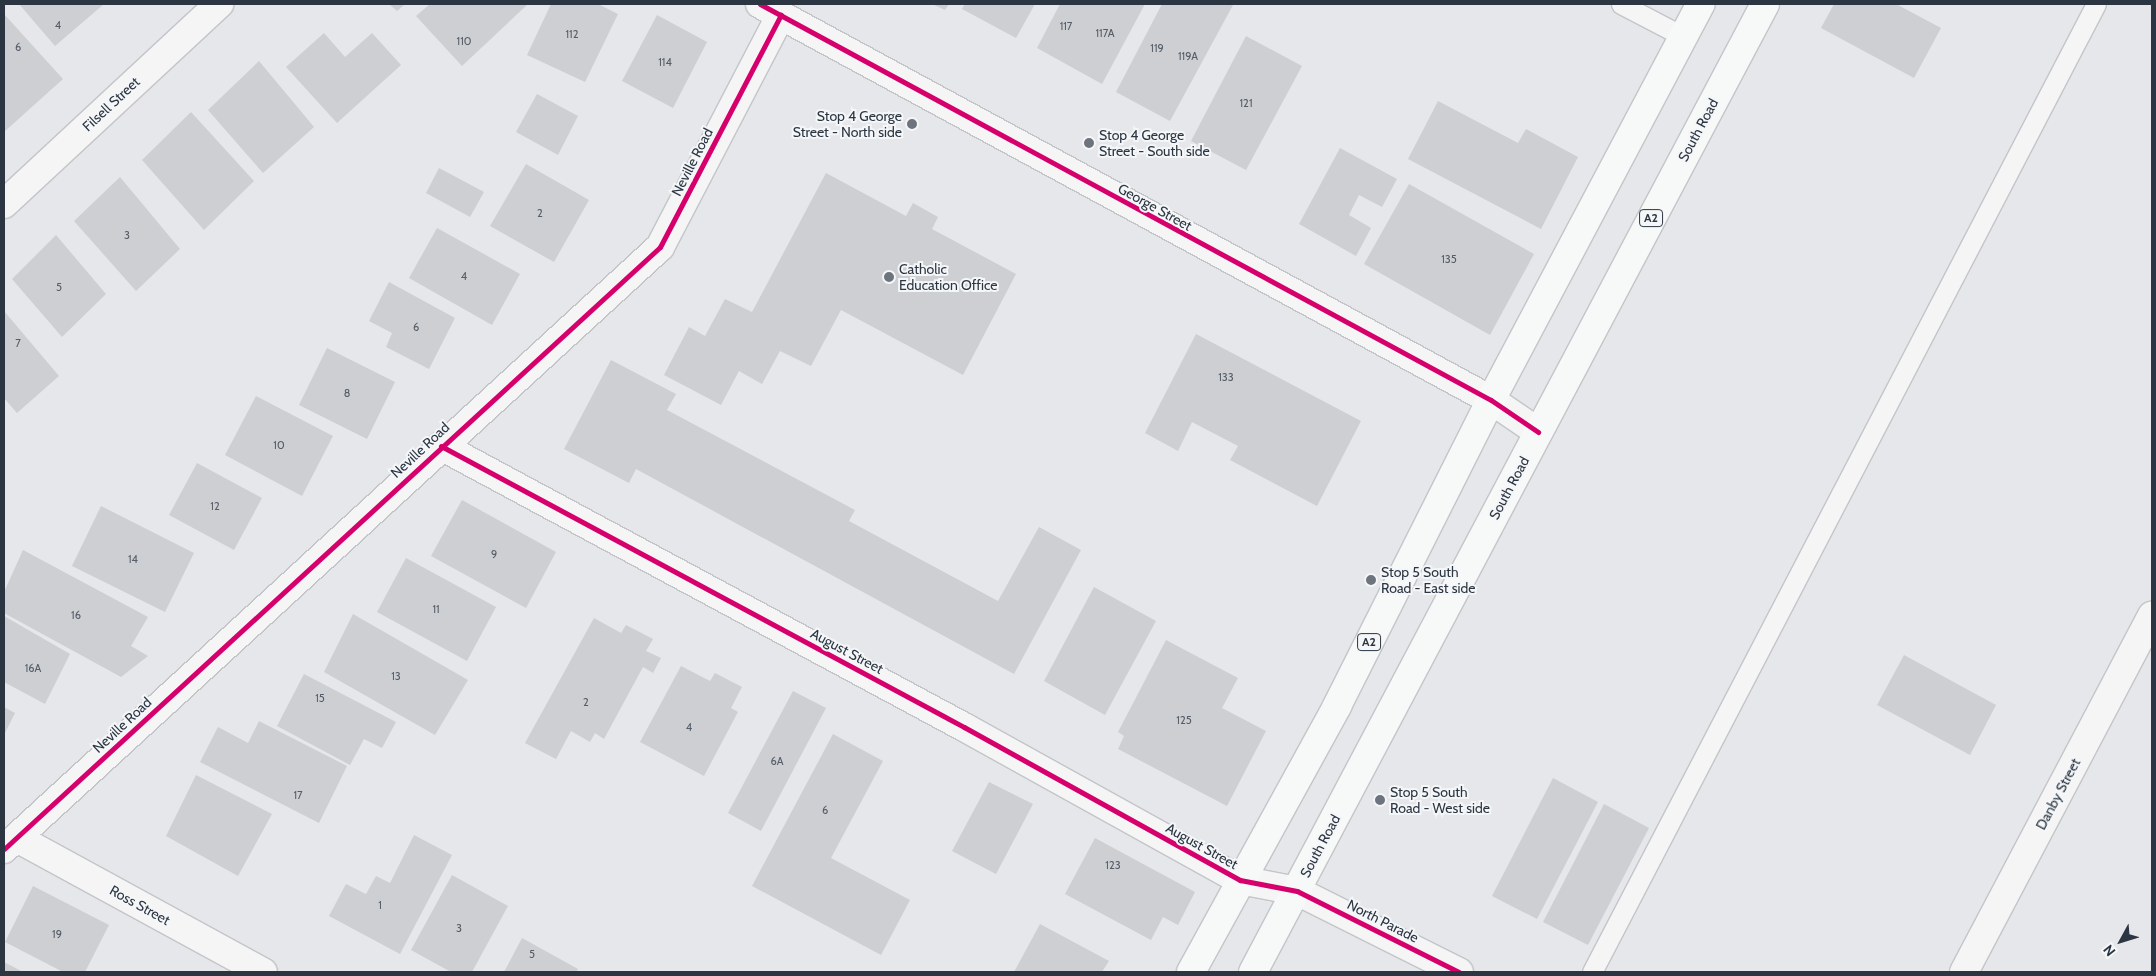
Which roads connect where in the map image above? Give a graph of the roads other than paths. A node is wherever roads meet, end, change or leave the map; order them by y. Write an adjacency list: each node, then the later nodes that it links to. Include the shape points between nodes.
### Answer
1 (219, 4): 8 (street, Filsell Street)
2 (1621, 4): 7 (lane)
3 (1701, 4): 7 (highway, A2)
4 (1765, 4): 10 (highway, South Road / A2)
5 (2096, 4): 20 (lane)
6 (770, 9): 9 (street, George Street); 11 (street, Neville Road, via 660,246)
7 (1684, 37): 9 (highway, A2)
8 (4, 204)
9 (1491, 400): 10 (street, George Street); 14 (highway, A2, via 1337,706)
10 (1538, 432): 15 (highway, South Road / A2)
11 (441, 446): 13 (street, Neville Road); 14 (street, August Street, via 964,727)
12 (2152, 616): 21 (street, Danby Street)
13 (10, 843): 16 (street, Ross Street)
14 (1240, 880): 15 (street, August Street); 17 (highway, A2)
15 (1297, 890): 18 (highway, South Road / A2); 19 (street, North Parade)
16 (263, 972)
17 (1191, 972)
18 (1253, 972)
19 (1459, 972)
20 (1592, 972)
21 (1964, 972)

